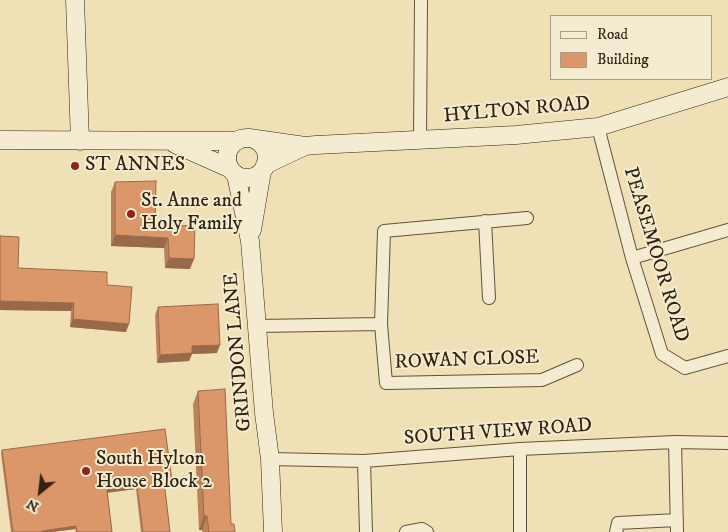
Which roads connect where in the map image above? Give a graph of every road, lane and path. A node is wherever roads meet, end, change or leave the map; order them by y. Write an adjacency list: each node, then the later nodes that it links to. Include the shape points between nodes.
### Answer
1 (75, 0): 8 (street)
2 (421, 0): 7 (street)
3 (728, 87): 4 (street, HYLTON ROAD)
4 (598, 127): 7 (street, HYLTON ROAD); 17 (street, PEASEMOOR ROAD)
5 (0, 140): 8 (street, HYLTON ROAD)
6 (243, 140): 9 (street, HYLTON ROAD); 10 (street, HYLTON ROAD); 11 (street, via 261,144 266,158); 12 (street, via 228,151 227,158)
7 (420, 140): 10 (street, HYLTON ROAD)
8 (80, 141): 9 (street, HYLTON ROAD)
9 (170, 141): 12 (street, HYLTON ROAD)
10 (305, 146): 11 (street, HYLTON ROAD)
11 (263, 168): 12 (street, via 253,177 243,177); 16 (street, GRINDON LANE)
12 (233, 171): 16 (street, GRINDON LANE)
13 (528, 218): 14 (street, ROWAN CLOSE)
14 (485, 221): 18 (street); 19 (street, ROWAN CLOSE, via 384,232)
15 (728, 230): 17 (street)
16 (250, 241): 20 (street, GRINDON LANE)
17 (632, 258): 21 (street, PEASEMOOR ROAD, via 662,354 685,368)
18 (489, 298)
19 (381, 324): 20 (street); 22 (street, ROWAN CLOSE, via 386,383 542,380)
20 (257, 326): 26 (street, GRINDON LANE)
21 (728, 356)
22 (577, 365)
23 (676, 442): 24 (street, SOUTH VIEW ROAD); 25 (street, SOUTH VIEW ROAD); 28 (street)
24 (728, 443)
25 (520, 449): 27 (street, SOUTH VIEW ROAD); 33 (street)
26 (270, 458): 27 (street, SOUTH VIEW ROAD); 29 (street, GRINDON LANE)
27 (364, 461): 30 (street)
28 (677, 526): 34 (street, via 618,523)
29 (273, 532)
30 (366, 532)
31 (406, 532): 32 (street, via 422,529)
32 (427, 532)
33 (520, 532)
34 (616, 532)

